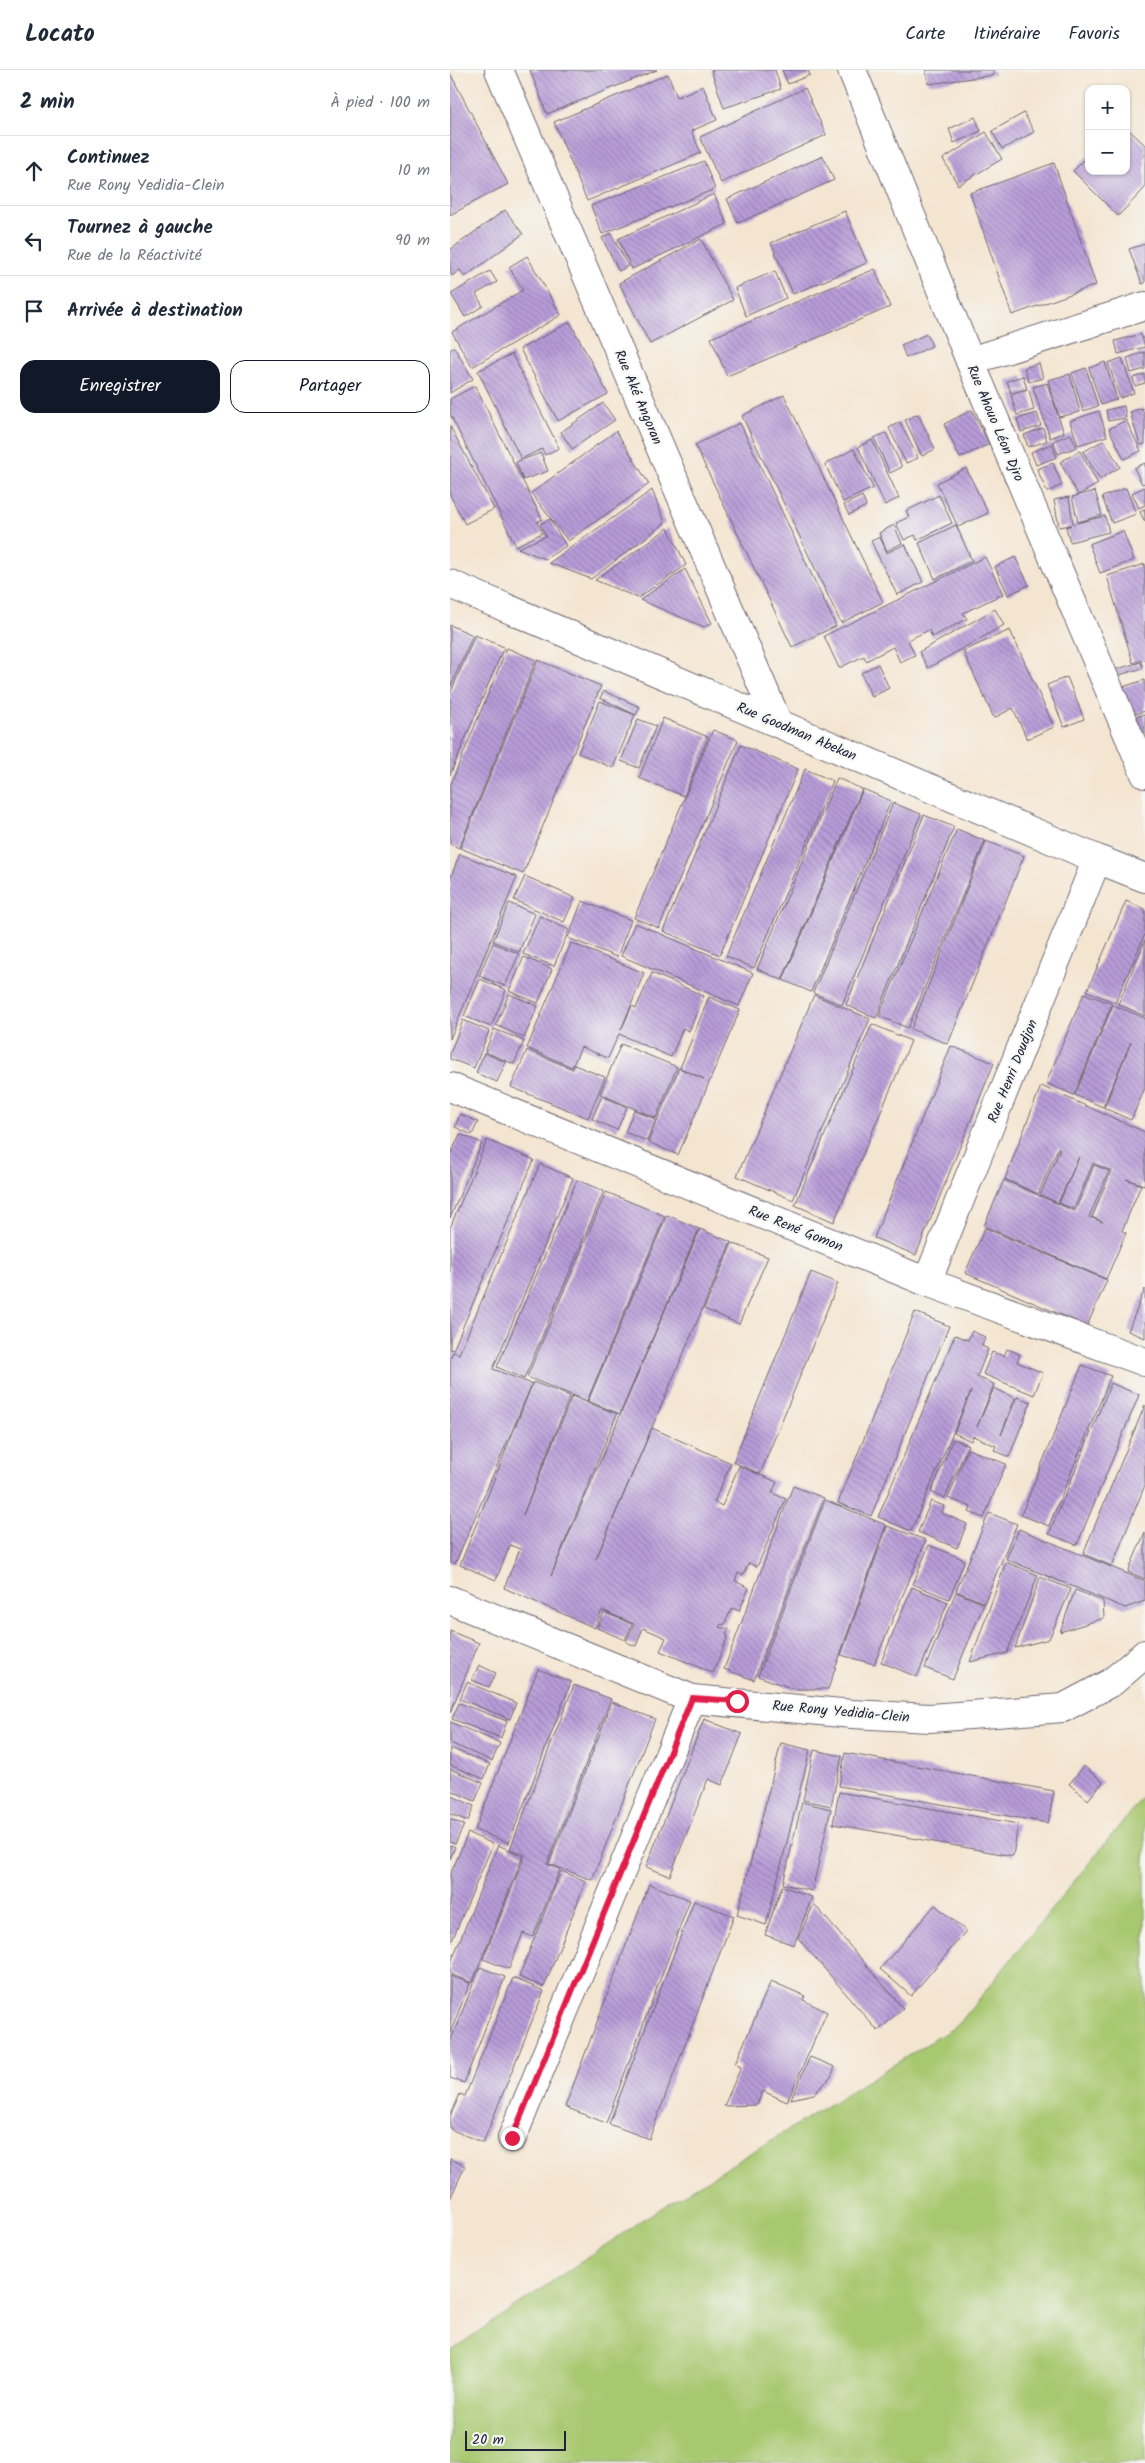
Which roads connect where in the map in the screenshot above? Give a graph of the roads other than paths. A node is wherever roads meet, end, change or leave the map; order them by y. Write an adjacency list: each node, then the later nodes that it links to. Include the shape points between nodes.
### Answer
1 (499, 70): 6 (street, Rue Aké Angoran)
2 (852, 70): 4 (street, Rue Ahouo Léon Djro)
3 (1145, 306): 4 (street)
4 (970, 361): 7 (street, Rue Ahouo Léon Djro)
5 (450, 584): 6 (street, Rue Goodman Abekan)
6 (778, 723): 8 (street, Rue Goodman Abekan)
7 (1145, 774)
8 (1097, 860): 9 (street, Rue Goodman Abekan); 11 (street, Rue Henri Doudjon)
9 (1145, 878)
10 (450, 1087): 11 (street, Rue René Gomon)
11 (927, 1282): 12 (street, Rue René Gomon)
12 (1145, 1362)
13 (450, 1600): 15 (street, Rue Rony Yedidia-Clein)
14 (1145, 1654): 15 (street, Rue Rony Yedidia-Clein, via 1112,1682 1063,1708 930,1718 852,1714)
15 (692, 1698): 16 (street)
16 (512, 2138)

